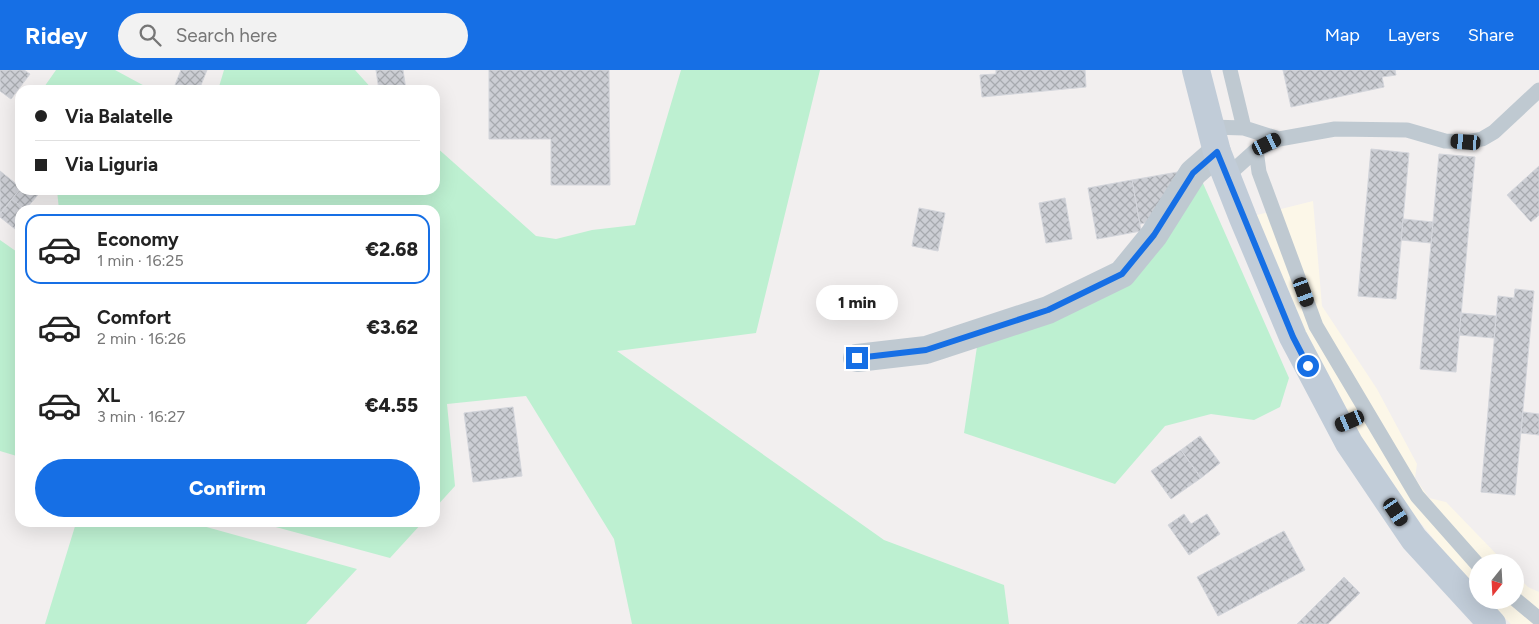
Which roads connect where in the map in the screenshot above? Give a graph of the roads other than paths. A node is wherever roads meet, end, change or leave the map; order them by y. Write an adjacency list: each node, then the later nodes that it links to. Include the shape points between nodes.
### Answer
1 (1196, 70): 7 (main road)
2 (1230, 70): 4 (lane)
3 (1539, 90): 5 (lane, via 1494,132 1482,139 1445,141 1407,130 1335,128)
4 (1244, 128): 5 (lane); 7 (lane)
5 (1278, 139): 6 (lane)
6 (1256, 150): 7 (lane); 8 (lane, via 1259,172)
7 (1218, 152): 8 (main road); 9 (street, via 1193,173 1154,235 1122,274 1048,310 926,350)
8 (1304, 331): 10 (main road, via 1354,420 1349,443)
9 (857, 358)
10 (1406, 504): 11 (lane); 12 (main road, via 1414,539)
11 (1469, 557)
12 (1469, 588)
13 (1524, 606): 15 (lane)
14 (1483, 609): 16 (main road)
15 (1539, 619)
16 (1492, 624)

